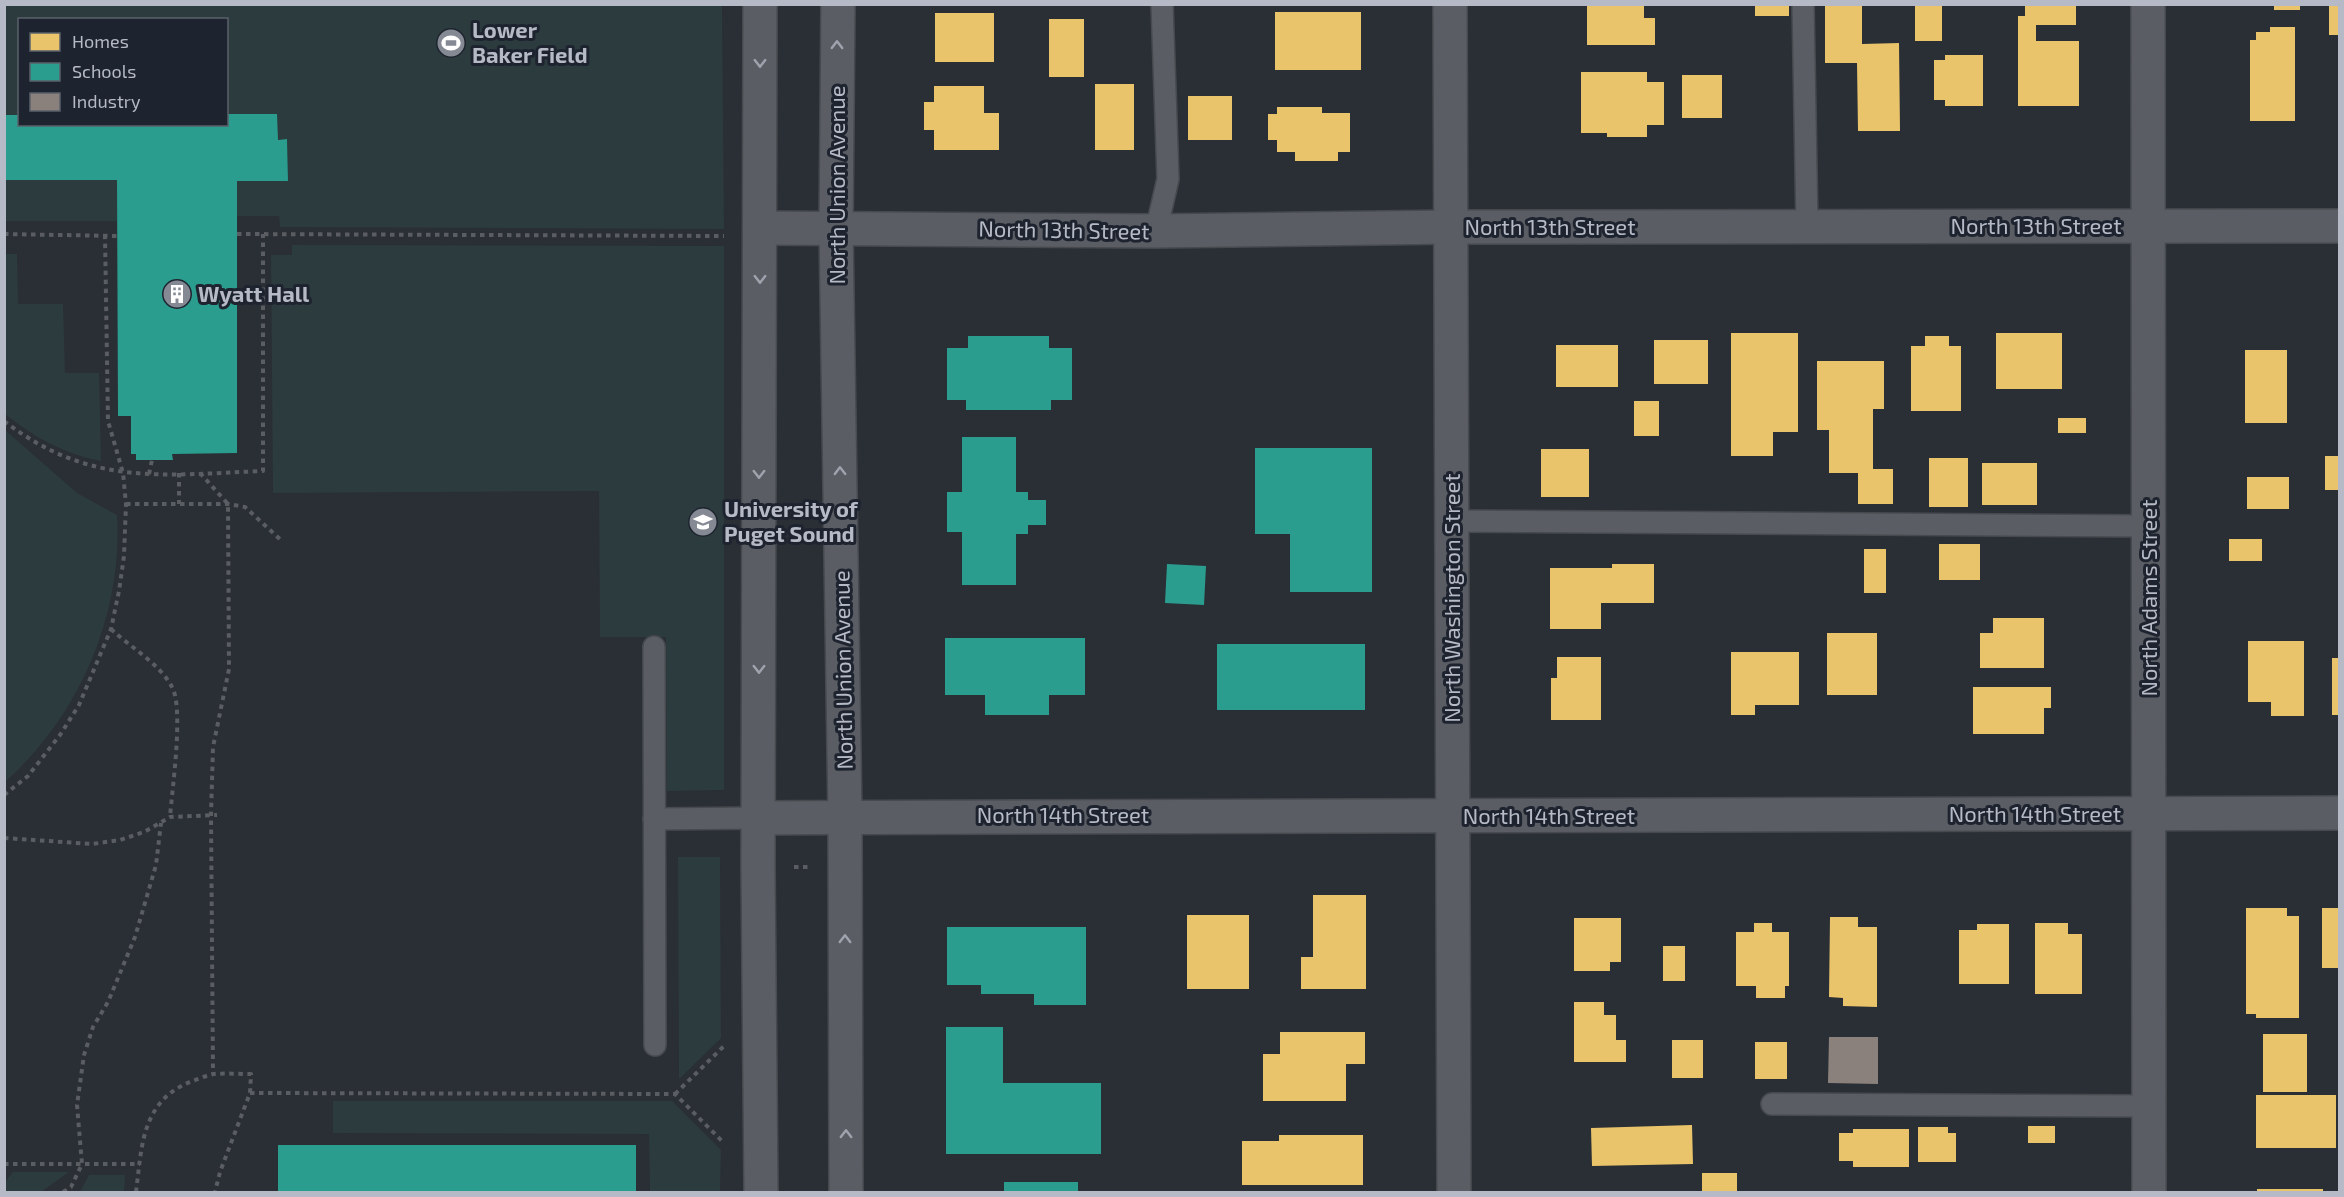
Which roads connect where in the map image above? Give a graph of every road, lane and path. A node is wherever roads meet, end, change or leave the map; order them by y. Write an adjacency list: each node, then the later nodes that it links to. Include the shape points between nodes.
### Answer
1 (760, 4): 11 (street, one-way to 11)
2 (838, 4): 12 (street, North Union Avenue, one-way to 2)
3 (1162, 4): 13 (lane, via 1168,179)
4 (1450, 4): 10 (street, North Washington Street)
5 (1803, 4): 7 (lane)
6 (2148, 4): 8 (street, North Adams Street)
7 (1807, 226): 8 (street, North 13th Street); 10 (street, North 13th Street)
8 (2148, 226): 9 (street, North 13th Street); 29 (street, North Adams Street)
9 (2340, 226)
10 (1449, 227): 13 (street, North 13th Street); 28 (street, North Washington Street)
11 (760, 228): 12 (street, North 13th Street); 16 (path, via 725,236); 41 (street, one-way to 41)
12 (836, 228): 13 (street, North 13th Street); 40 (street, North Union Avenue, one-way to 12)
13 (1155, 231)
14 (4, 234): 17 (path)
15 (237, 234): 16 (path)
16 (263, 234): 23 (path, via 263,471)
17 (105, 236): 18 (path); 21 (path, via 108,421)
18 (117, 236)
19 (4, 421): 21 (path, via 66,458)
20 (152, 459): 24 (path)
21 (123, 473): 24 (path); 25 (path)
22 (178, 473): 23 (path); 24 (path); 26 (path)
23 (200, 473): 27 (path)
24 (149, 474)
25 (126, 504): 26 (path); 31 (path, via 124,556)
26 (179, 504): 27 (path)
27 (228, 504): 30 (path, via 245,507); 36 (path, via 229,669 213,747)
28 (1451, 521): 29 (lane); 38 (street, North Washington Street)
29 (2149, 525): 34 (street, North Adams Street)
30 (282, 541)
31 (111, 629): 33 (path, via 79,705 28,776); 39 (path, via 173,688 177,739)
32 (654, 647): 42 (lane)
33 (4, 795)
34 (2149, 813): 35 (street, North 14th Street); 38 (street, North 14th Street); 53 (street, North Adams Street)
35 (2340, 813)
36 (211, 815): 37 (path); 39 (path); 49 (path)
37 (217, 815)
38 (1453, 816): 40 (street, North 14th Street); 63 (street, North Washington Street)
39 (170, 817): 43 (path)
40 (845, 817): 41 (street, North 14th Street); 62 (street, North Union Avenue, one-way to 40)
41 (758, 818): 42 (lane); 61 (street)
42 (654, 819): 48 (lane)
43 (161, 823): 44 (path, via 120,840 92,844); 56 (path, via 156,865 138,928 84,1055 77,1105)
44 (4, 838)
45 (790, 867): 46 (path)
46 (815, 867)
47 (727, 1044): 51 (path)
48 (655, 1045)
49 (213, 1074): 50 (path, via 251,1074); 57 (path, via 173,1090 160,1102 149,1118)
50 (250, 1093): 51 (path); 60 (path)
51 (675, 1094): 54 (path)
52 (1772, 1104): 53 (lane)
53 (2149, 1106): 64 (street, North Adams Street)
54 (727, 1146)
55 (4, 1164): 56 (path)
56 (82, 1164): 57 (path); 58 (path, via 71,1187)
57 (140, 1164): 59 (path)
58 (63, 1192)
59 (136, 1192)
60 (215, 1192)
61 (761, 1192)
62 (846, 1192)
63 (1454, 1192)
64 (2149, 1192)

